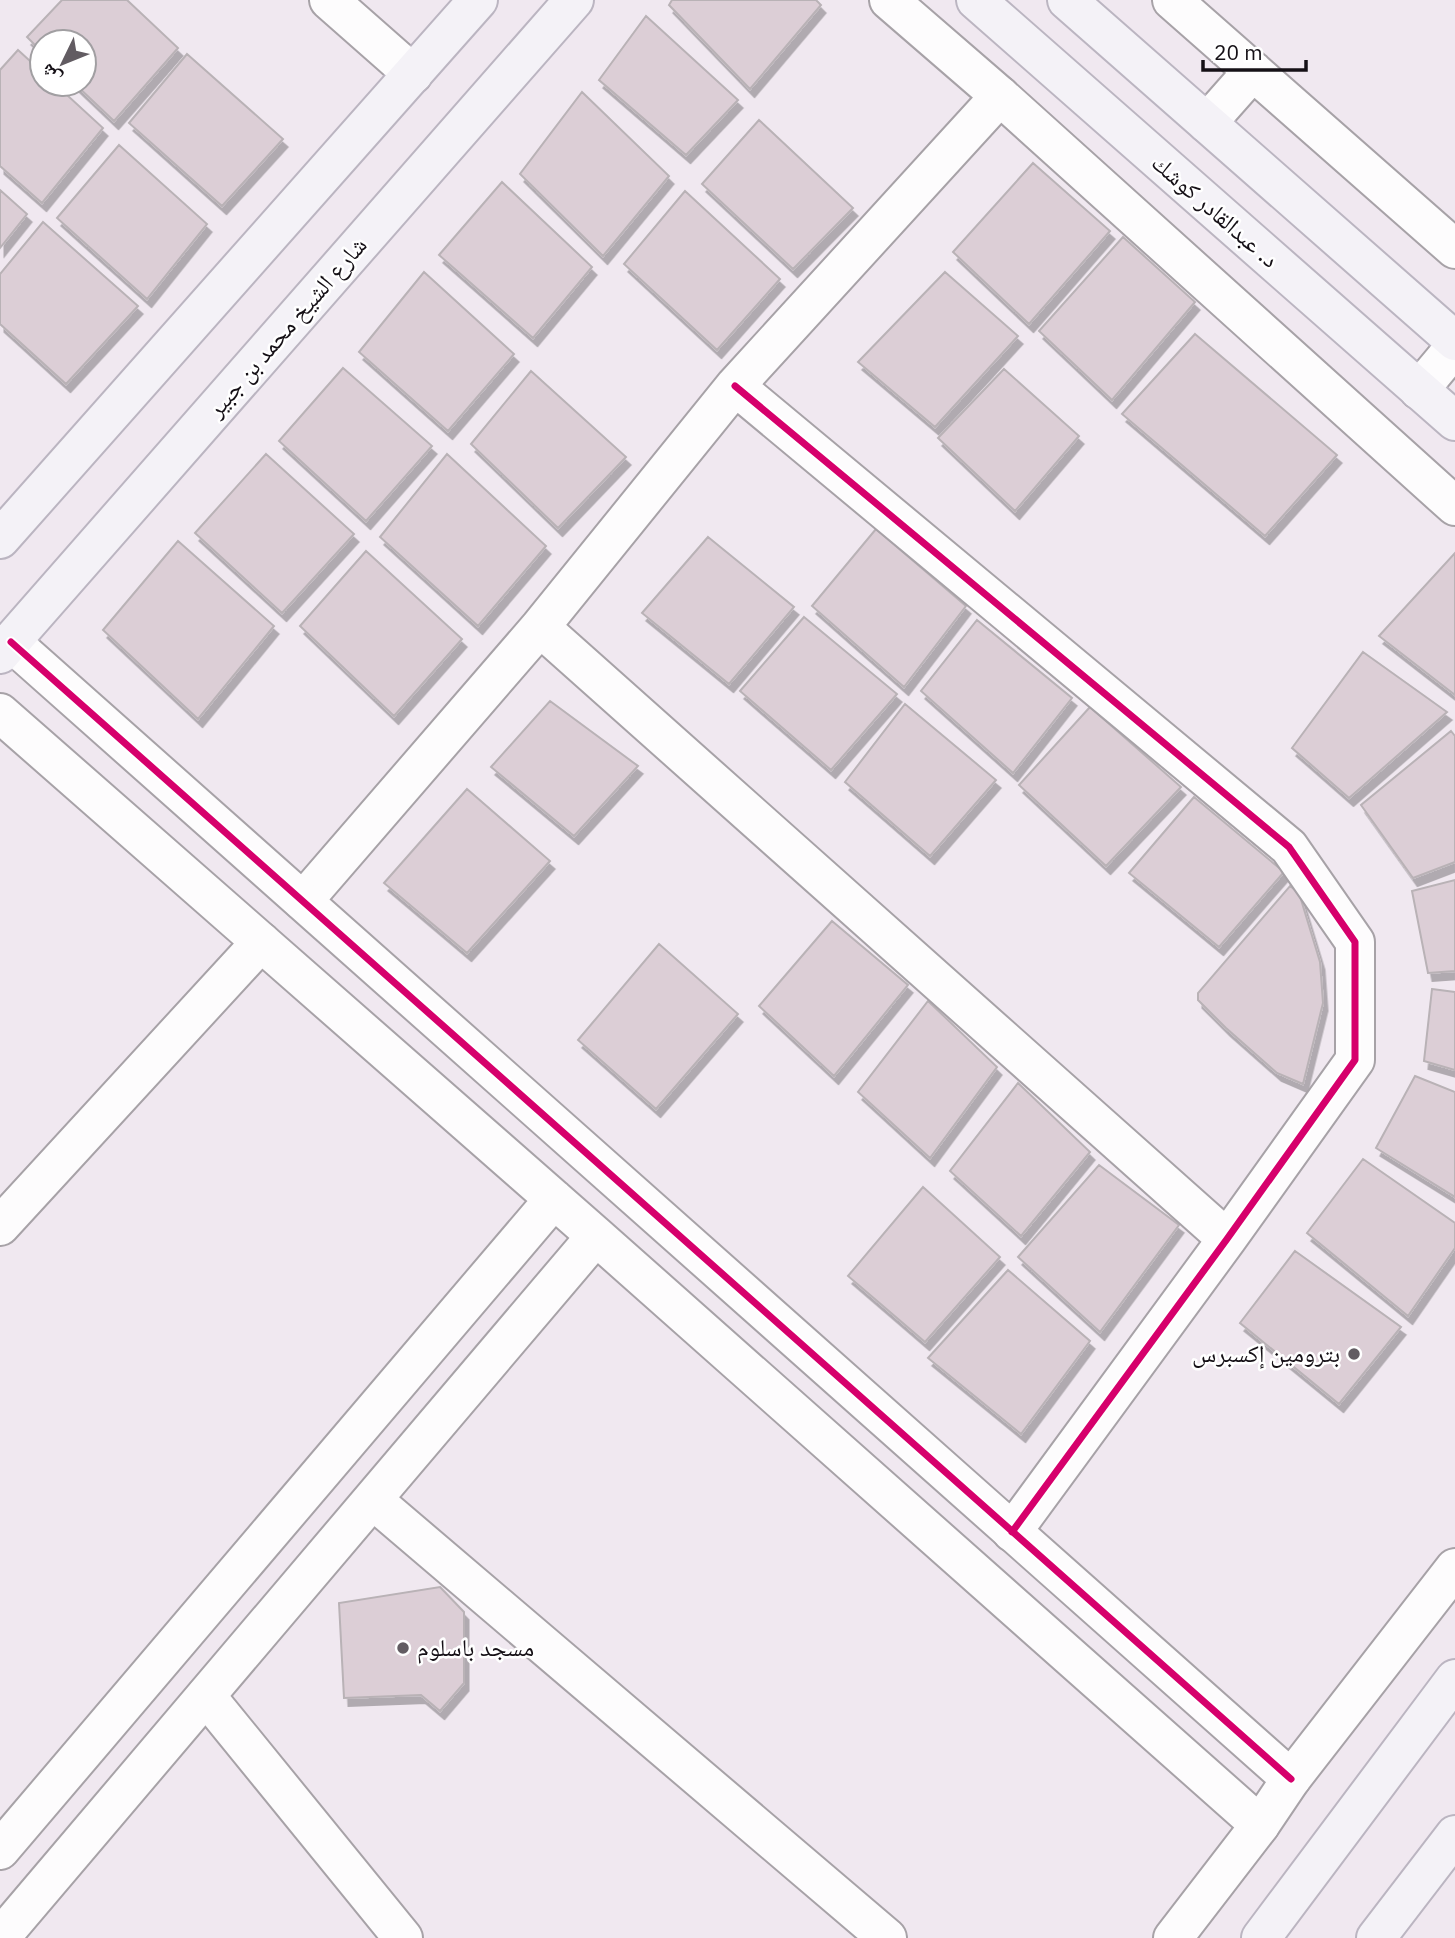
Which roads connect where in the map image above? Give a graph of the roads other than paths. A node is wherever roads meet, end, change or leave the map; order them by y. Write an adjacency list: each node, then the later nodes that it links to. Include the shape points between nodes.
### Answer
1 (329, 0): 9 (street)
2 (478, 0): 9 (main road)
3 (574, 0): 21 (main road, شارع الشيخ محمد بن جبير)
4 (888, 0): 10 (street)
5 (976, 0): 16 (main road, د. عبدالقادر كوشك)
6 (1067, 0): 11 (main road)
7 (1172, 0): 8 (street)
8 (1253, 71): 11 (street); 12 (street)
9 (413, 74): 19 (main road)
10 (1000, 96): 15 (street); 18 (street)
11 (1207, 123): 13 (main road)
12 (1455, 249)
13 (1455, 341)
14 (1455, 346): 16 (street)
15 (734, 386): 20 (street); 28 (street, via 1289,848 1354,942 1355,1060)
16 (1419, 390): 17 (main road, د. عبدالقادر كوشك)
17 (1455, 421)
18 (1455, 506)
19 (0, 539)
20 (540, 626): 23 (street); 28 (street)
21 (6, 648): 23 (street)
22 (0, 713): 24 (street)
23 (303, 901): 30 (street)
24 (261, 942): 25 (street); 26 (street)
25 (554, 1199): 27 (street); 37 (street)
26 (0, 1226)
27 (596, 1236): 29 (street); 35 (street)
28 (1227, 1239): 30 (street)
29 (373, 1500): 33 (street); 40 (street)
30 (1012, 1532): 34 (street)
31 (1455, 1567): 34 (street)
32 (1455, 1679): 42 (main road)
33 (206, 1696): 38 (street); 39 (street)
34 (1291, 1779): 35 (street)
35 (1260, 1825): 41 (street)
36 (1455, 1835): 43 (main road)
37 (0, 1850)
38 (0, 1938)
39 (404, 1938)
40 (887, 1938)
41 (1173, 1938)
42 (1261, 1938)
43 (1376, 1938)

